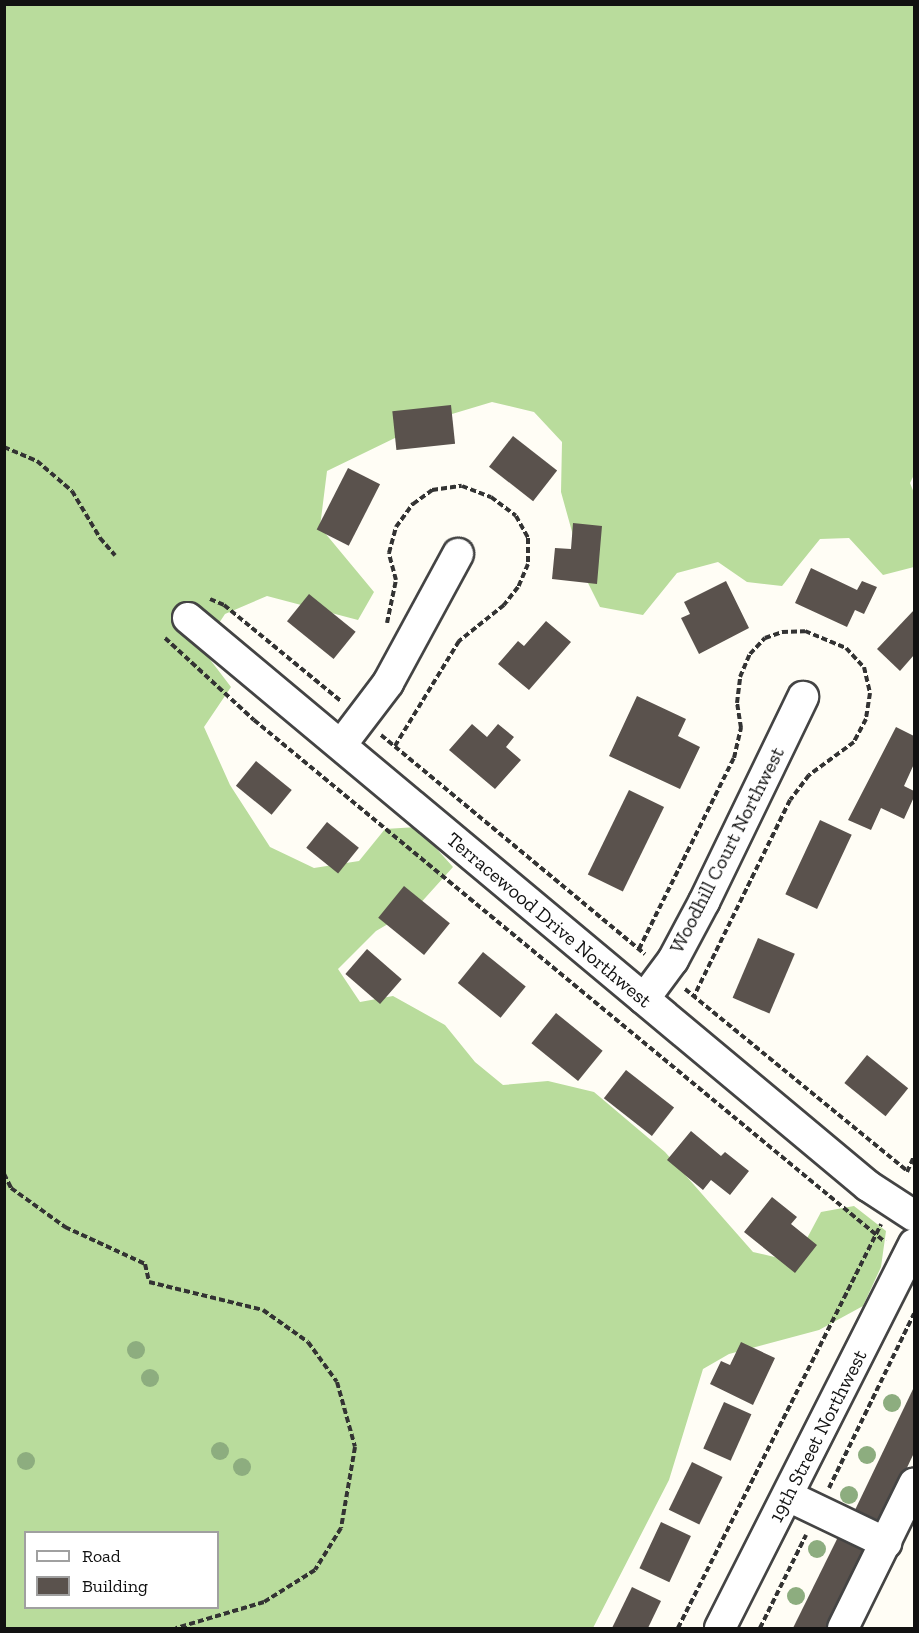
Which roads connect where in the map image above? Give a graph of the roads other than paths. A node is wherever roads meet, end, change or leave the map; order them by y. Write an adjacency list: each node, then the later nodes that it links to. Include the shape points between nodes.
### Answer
1 (458, 554): 4 (street, via 388,683)
2 (196, 607): 4 (street, Terracewood Drive Northwest)
3 (803, 697): 5 (street, Woodhill Court Northwest, via 704,902 673,960)
4 (341, 745): 5 (street, Terracewood Drive Northwest)
5 (644, 999): 6 (street, Terracewood Drive Northwest, via 868,1186)
6 (915, 1216)
7 (914, 1246): 9 (street, 19th Street Northwest)
8 (915, 1484): 10 (street)
9 (788, 1496): 10 (street); 11 (street, 19th Street Northwest)
10 (886, 1543): 12 (street)
11 (720, 1629)
12 (843, 1629)

